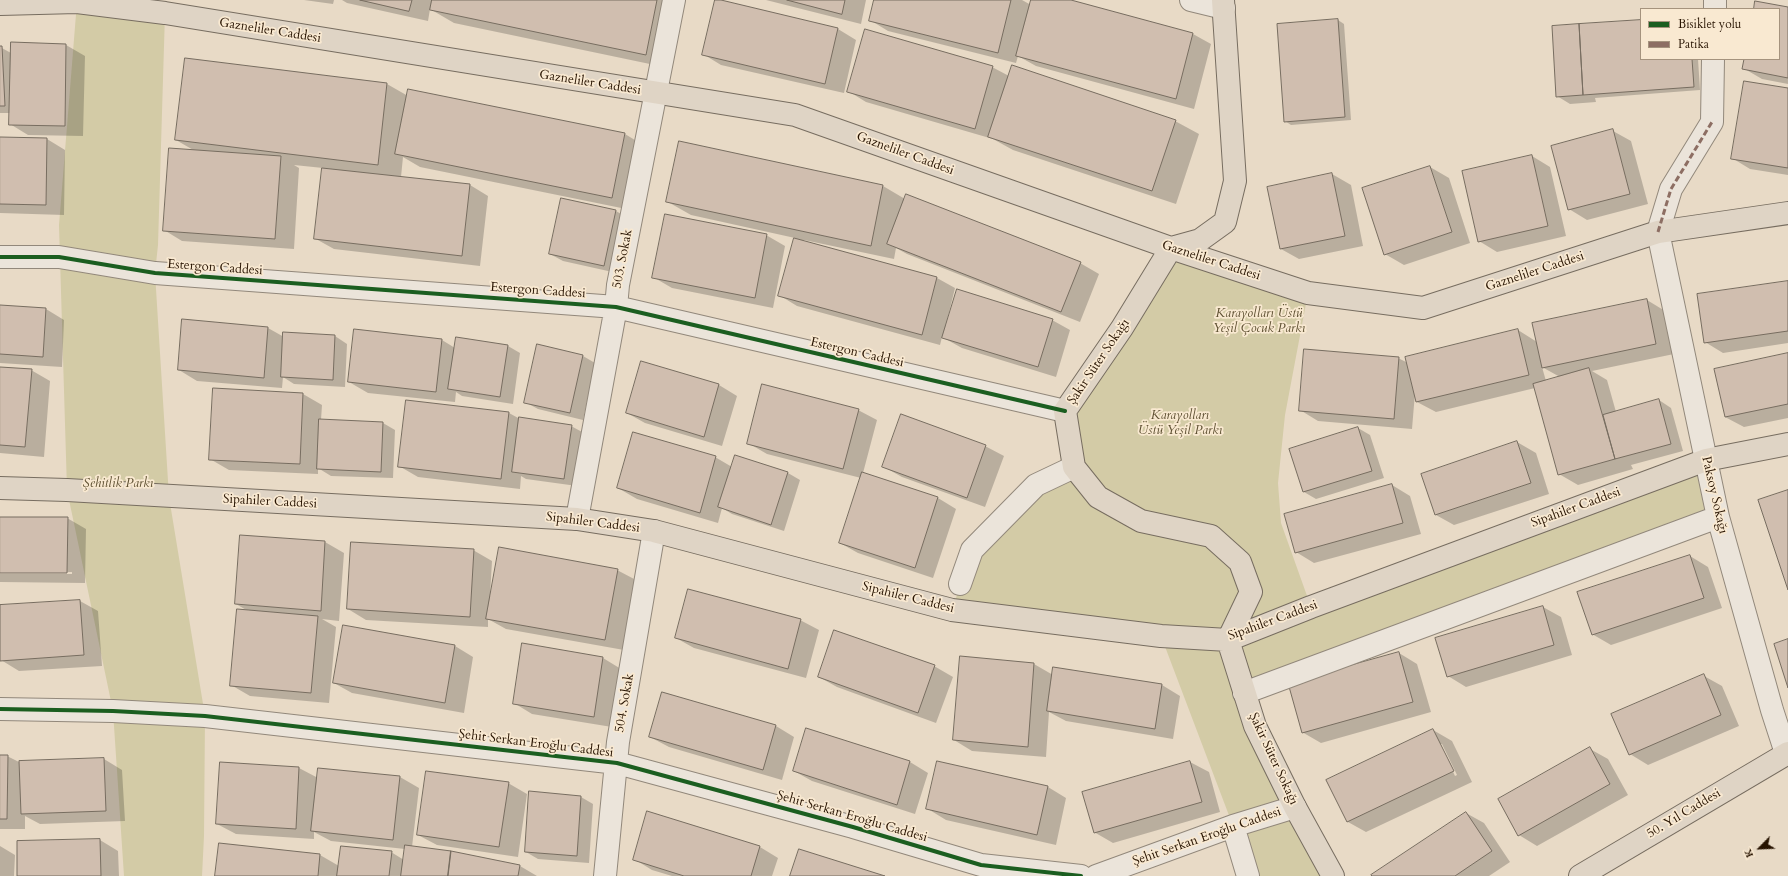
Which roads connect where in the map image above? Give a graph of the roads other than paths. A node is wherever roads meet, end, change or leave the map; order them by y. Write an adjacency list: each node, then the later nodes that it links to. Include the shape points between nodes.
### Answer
1 (674, 0): 7 (street, 503. Sokak)
2 (1191, 0): 5 (street)
3 (0, 4): 4 (main road, Gazneliler Caddesi)
4 (133, 4): 7 (main road, Gazneliler Caddesi)
5 (1223, 4): 10 (main road, via 1235,181 1225,222 1200,240)
6 (1713, 60): 9 (street, via 1712,122 1671,189)
7 (657, 93): 10 (main road, Gazneliler Caddesi, via 794,115); 12 (street, 503. Sokak, via 618,285)
8 (1788, 214): 9 (main road, Gazneliler Caddesi)
9 (1658, 232): 10 (main road, Gazneliler Caddesi, via 1423,308 1308,293); 15 (street, Paksoy Sokağı)
10 (1171, 248): 13 (main road, Şakir Süter Sokağı, via 1122,328)
11 (0, 256): 12 (street, Estergon Caddesi, via 59,257 155,273)
12 (616, 307): 13 (street, Estergon Caddesi); 19 (street, 503. Sokak)
13 (1065, 411): 16 (main road, Şakir Süter Sokağı)
14 (1788, 444): 15 (main road, Sipahiler Caddesi)
15 (1706, 460): 18 (street, Paksoy Sokağı); 22 (main road, Sipahiler Caddesi)
16 (1074, 467): 21 (street, via 1036,485 972,550); 22 (main road, via 1098,496 1141,521 1211,536 1240,562 1251,592)
17 (0, 488): 19 (main road, Sipahiler Caddesi)
18 (1718, 517): 23 (street); 25 (street, Paksoy Sokağı, via 1772,710)
19 (577, 519): 20 (main road, Sipahiler Caddesi)
20 (654, 531): 22 (main road, Sipahiler Caddesi, via 952,610 1161,636); 26 (street, 504. Sokak, via 618,742)
21 (960, 584)
22 (1228, 640): 23 (main road, Şakir Süter Sokağı)
23 (1244, 693): 27 (main road, Şakir Süter Sokağı, via 1255,726)
24 (0, 709): 26 (street, Şehit Serkan Eroğlu Caddesi, via 205,716)
25 (1787, 753): 34 (main road, 50. Yıl Caddesi)
26 (617, 763): 29 (street, 504. Sokak); 30 (street, Şehit Serkan Eroğlu Caddesi, via 981,864)
27 (1295, 807): 28 (street, Şehit Serkan Eroğlu Caddesi); 33 (main road, Şakir Süter Sokağı)
28 (1233, 826): 31 (street, Şehit Serkan Eroğlu Caddesi); 32 (street)
29 (605, 876)
30 (1081, 876)
31 (1096, 876)
32 (1248, 876)
33 (1333, 876)
34 (1580, 876)

